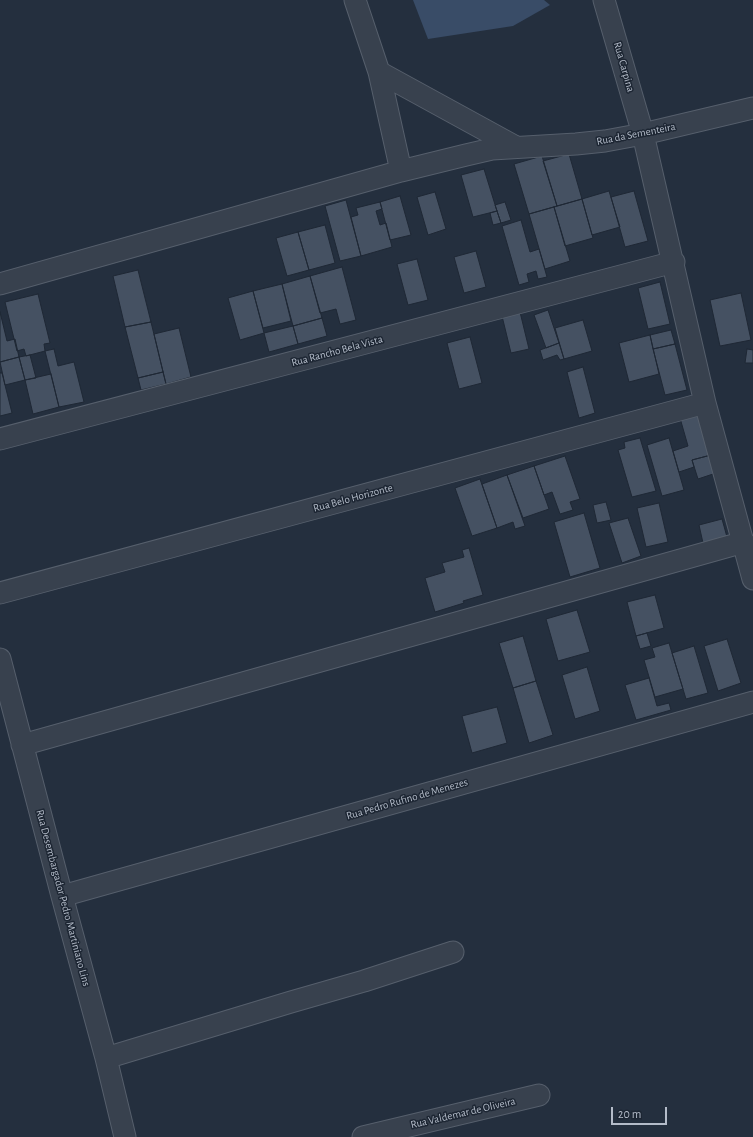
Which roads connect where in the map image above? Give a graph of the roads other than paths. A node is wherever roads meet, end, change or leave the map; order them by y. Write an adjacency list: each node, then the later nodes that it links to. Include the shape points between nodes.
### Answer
1 (356, 0): 3 (street)
2 (604, 0): 5 (street, Rua Carpina)
3 (379, 72): 6 (street); 7 (street)
4 (753, 108): 5 (street, Rua da Sementeira)
5 (643, 134): 6 (street, Rua da Sementeira, via 576,144); 8 (street, Rua Carpina)
6 (516, 147): 7 (street, Rua da Sementeira, via 492,149)
7 (401, 171): 9 (street, Rua da Sementeira)
8 (674, 262): 10 (street, Rua Carpina); 11 (street, Rua Rancho Bela Vista)
9 (0, 284)
10 (705, 403): 12 (street, Rua Carpina); 14 (street, Rua Belo Horizonte)
11 (0, 439)
12 (744, 542): 13 (street, Rua Carpina); 17 (street)
13 (753, 579)
14 (0, 593)
15 (0, 659): 17 (street, Rua Desembargador Pedro Martiniano Lins)
16 (753, 702): 18 (street, Rua Pedro Rufino de Menezes)
17 (22, 746): 18 (street, Rua Desembargador Pedro Martiniano Lins)
18 (62, 896): 20 (street, Rua Desembargador Pedro Martiniano Lins)
19 (453, 952): 20 (street)
20 (106, 1058): 22 (street, Rua Desembargador Pedro Martiniano Lins)
21 (539, 1095): 23 (street, Rua Valdemar de Oliveira)
22 (125, 1137)
23 (363, 1137)

